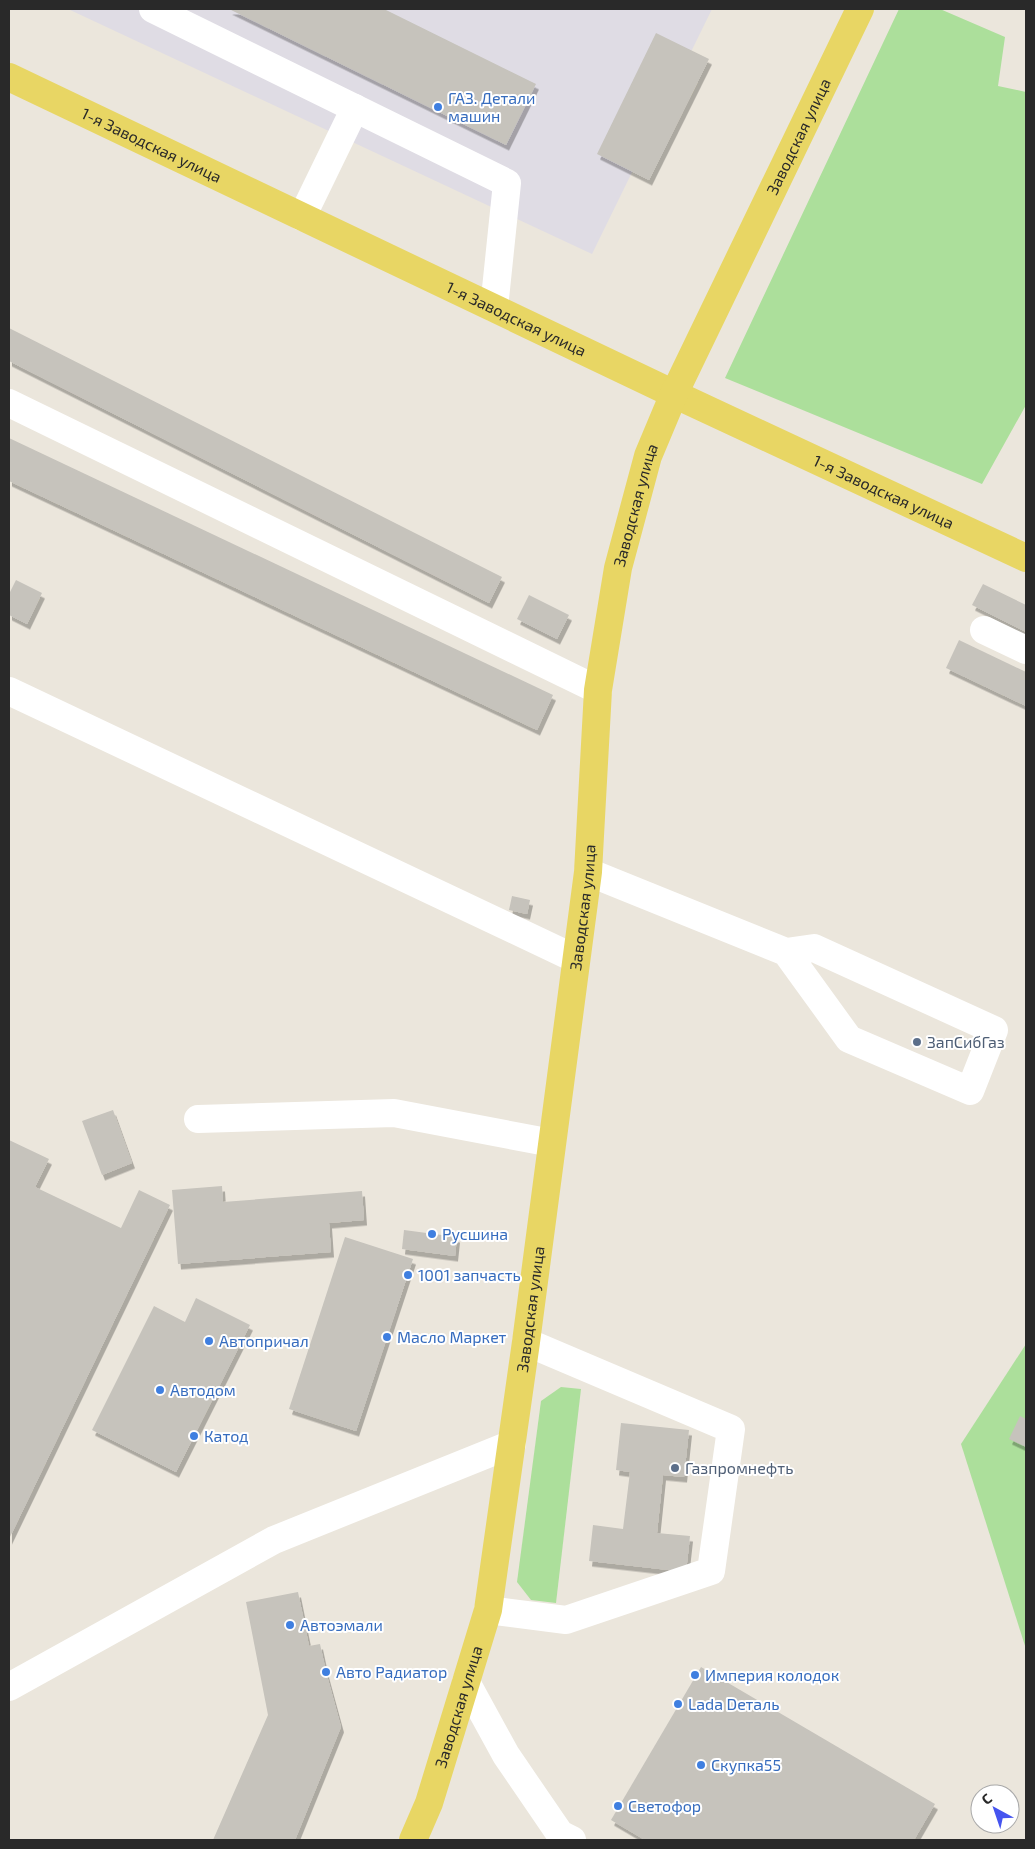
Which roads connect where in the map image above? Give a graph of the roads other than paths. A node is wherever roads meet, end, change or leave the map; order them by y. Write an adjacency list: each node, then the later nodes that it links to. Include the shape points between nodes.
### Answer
1 (153, 9): 4 (lane)
2 (860, 9): 7 (main road, Заводская улица)
3 (9, 76): 5 (main road, 1-я Заводская улица)
4 (355, 108): 5 (lane); 6 (lane, via 507,182)
5 (302, 217): 6 (main road, 1-я Заводская улица)
6 (494, 308): 7 (main road, 1-я Заводская улица)
7 (674, 394): 9 (main road, 1-я Заводская улица); 12 (main road, Заводская улица, via 648,456 618,568)
8 (9, 404): 12 (lane)
9 (1026, 558)
10 (984, 630): 11 (lane)
11 (1026, 650)
12 (598, 690): 14 (main road, Заводская улица)
13 (9, 692): 16 (lane)
14 (588, 872): 15 (lane); 16 (main road, Заводская улица)
15 (786, 952): 15 (lane, via 849,1039 970,1091 994,1030 814,948)
16 (576, 959): 18 (main road, Заводская улица)
17 (198, 1118): 18 (lane, via 394,1112)
18 (552, 1143): 19 (main road, Заводская улица)
19 (526, 1342): 20 (main road, Заводская улица); 21 (lane, via 732,1429 711,1571 566,1620)
20 (512, 1444): 21 (main road, Заводская улица); 23 (lane, via 274,1540)
21 (488, 1610): 22 (main road, Заводская улица)
22 (466, 1682): 24 (main road, Заводская улица, via 429,1803); 25 (lane, via 512,1763 560,1834)
23 (9, 1687)
24 (414, 1840)
25 (572, 1840)

